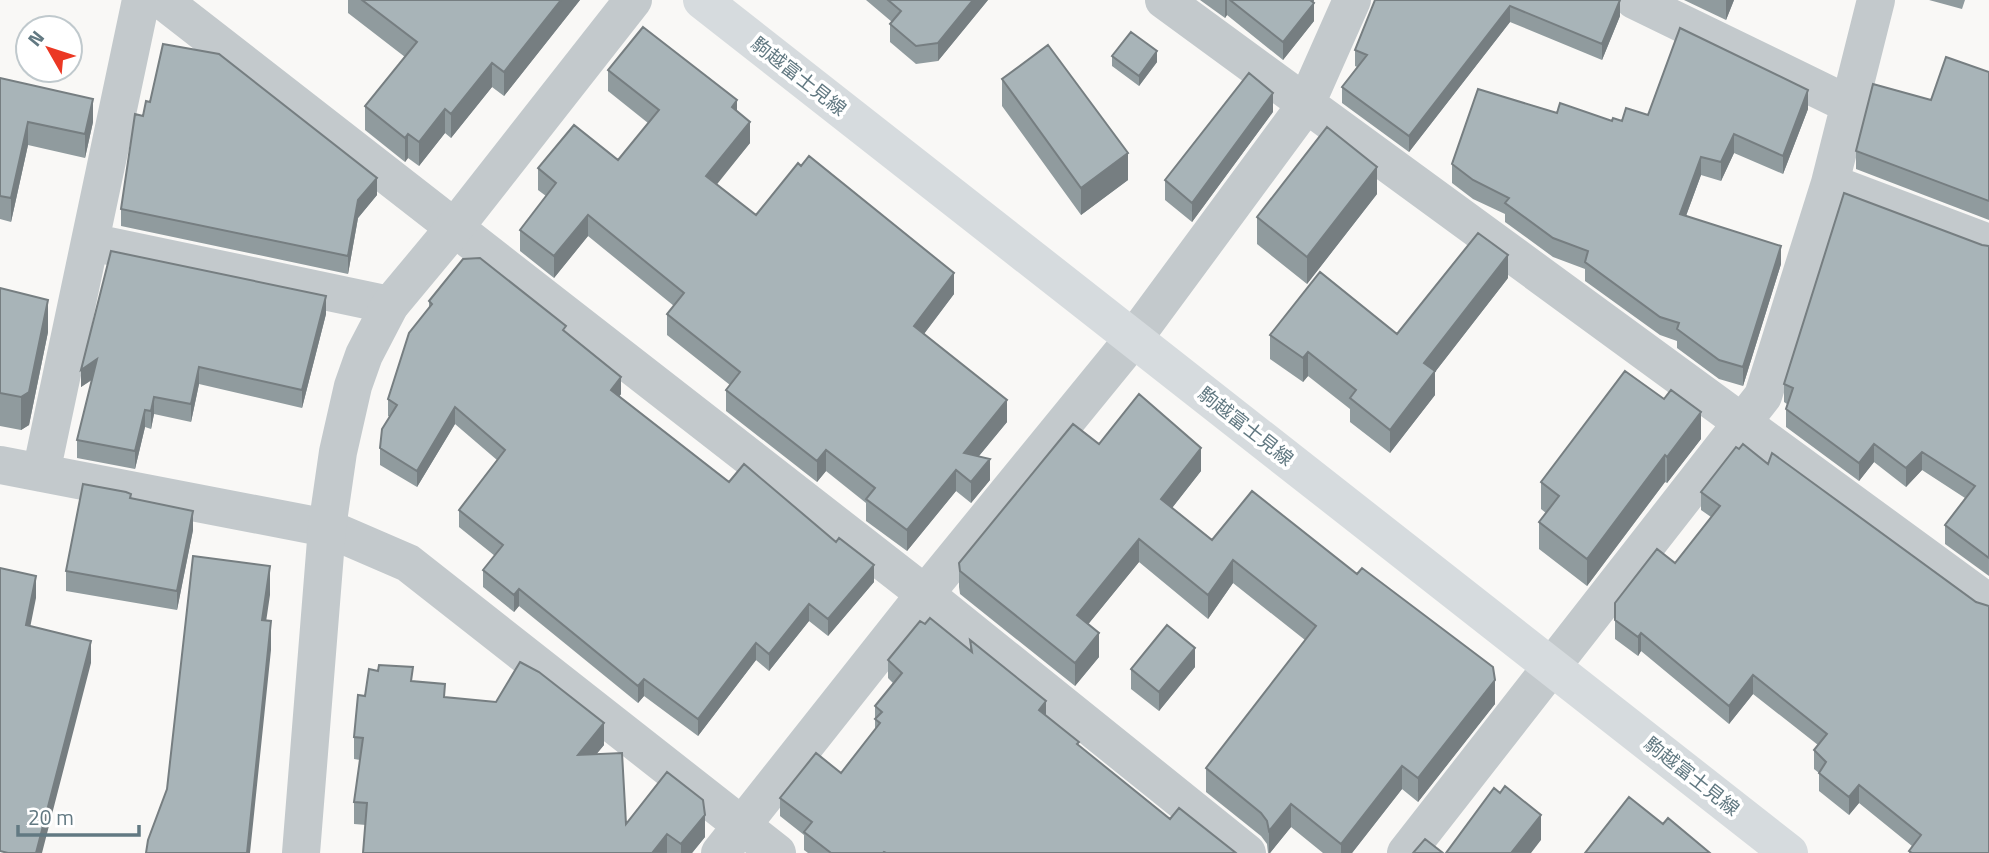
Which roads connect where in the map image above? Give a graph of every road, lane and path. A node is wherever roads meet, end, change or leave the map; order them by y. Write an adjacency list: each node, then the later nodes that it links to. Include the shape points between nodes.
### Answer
1 (141, 0): 13 (street)
2 (162, 0): 12 (street)
3 (633, 0): 12 (street)
4 (702, 0): 16 (main road, 駒越富士見線)
5 (1164, 0): 10 (street)
6 (1352, 0): 10 (street)
7 (1634, 0): 9 (street)
8 (1876, 0): 9 (street)
9 (1848, 104): 11 (street)
10 (1305, 106): 16 (street); 17 (street)
11 (1829, 183): 14 (street); 17 (street, via 1763,396)
12 (456, 227): 15 (street); 21 (street)
13 (90, 242): 15 (street); 19 (street)
14 (1989, 243)
15 (390, 306): 20 (street, via 353,386)
16 (1134, 338): 21 (street); 23 (main road, 駒越富士見線)
17 (1744, 423): 22 (street); 23 (street)
18 (0, 465): 19 (street)
19 (41, 473): 20 (street)
20 (327, 528): 24 (street, via 408,563); 25 (street)
21 (925, 594): 24 (street); 27 (street)
22 (1989, 603)
23 (1554, 667): 28 (street); 29 (main road, 駒越富士見線)
24 (731, 839): 26 (street)
25 (300, 853)
26 (777, 853)
27 (1247, 853)
28 (1406, 853)
29 (1789, 853)

